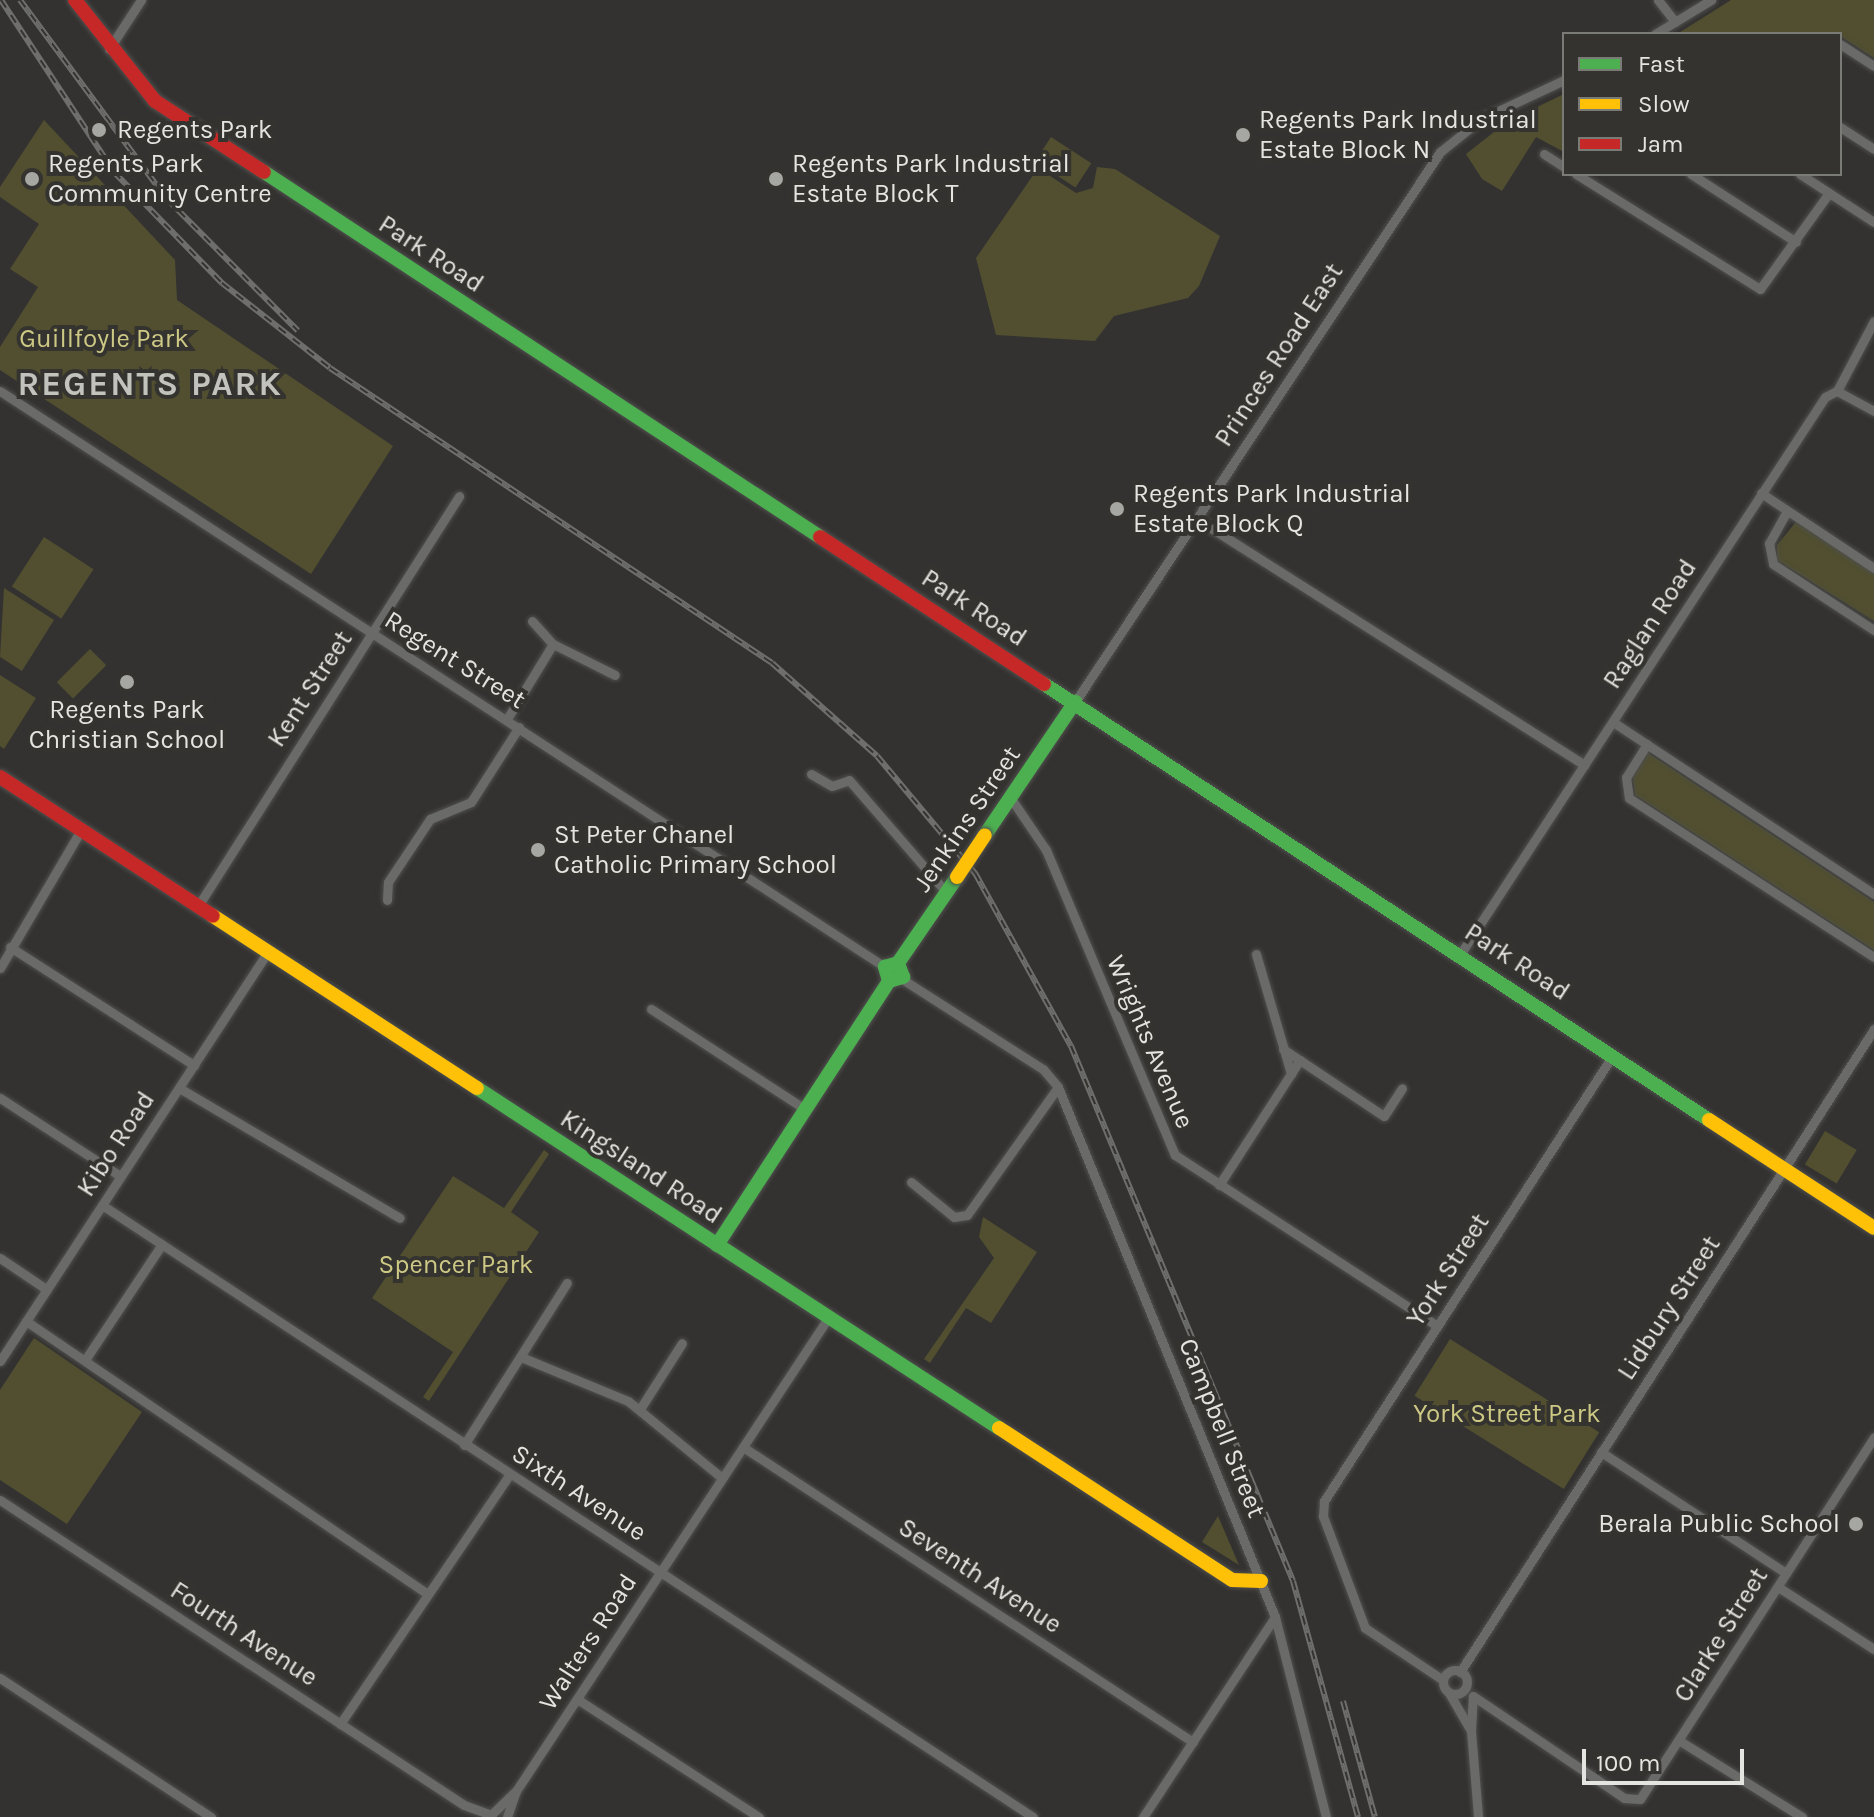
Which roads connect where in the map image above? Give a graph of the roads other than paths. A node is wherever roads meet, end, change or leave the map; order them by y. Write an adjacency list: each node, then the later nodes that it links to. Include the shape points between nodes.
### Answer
1 (75, 0): 8 (main road, Park Road)
2 (141, 0): 8 (street)
3 (1658, 0): 5 (street)
4 (1711, 0): 5 (street)
5 (1675, 22): 6 (street)
6 (1658, 32)
7 (1842, 45): 9 (street)
8 (109, 49): 35 (main road, Park Road, via 165,108)
9 (1874, 66)
10 (1562, 81): 28 (street, Princes Road East, via 1481,119 1446,145)
11 (1842, 128): 12 (street)
12 (1874, 149)
13 (1544, 154): 14 (street)
14 (1562, 166)
15 (1694, 176): 20 (street)
16 (1803, 176): 18 (street)
17 (1593, 178): 20 (street, via 1752,288 1767,286)
18 (1829, 193): 19 (street); 20 (street)
19 (1874, 222)
20 (1796, 242)
21 (1874, 321): 23 (street, Raglan Road)
22 (0, 391): 32 (street, Regent Street)
23 (1837, 391): 24 (street); 25 (street, Raglan Road, via 1825,397)
24 (1874, 411)
25 (1761, 493): 27 (street); 37 (street, Raglan Road)
26 (459, 496): 32 (street, Kent Street)
27 (1787, 511): 29 (street); 31 (street, via 1769,543 1773,564)
28 (1197, 519): 35 (street, Princes Road East); 40 (street)
29 (1874, 568)
30 (532, 621): 33 (street)
31 (1874, 630)
32 (371, 634): 36 (street, Regent Street); 48 (street, Kent Street)
33 (553, 644): 34 (street); 36 (street)
34 (615, 675)
35 (1075, 702): 43 (main road, Jenkins Street); 51 (main road, Park Road)
36 (507, 719): 38 (street, Regent Street)
37 (1613, 722): 39 (street); 40 (street, Raglan Road)
38 (519, 727): 47 (street, via 471,802 430,819 388,882); 55 (street, Regent Street)
39 (1647, 744): 46 (street); 53 (street, via 1626,777 1629,798)
40 (1585, 765): 51 (street, Raglan Road)
41 (811, 774): 45 (street, via 832,786 849,780)
42 (0, 777): 44 (main road, Kingsland Road)
43 (1010, 797): 45 (main road, Jenkins Street, bridge); 72 (street, Wrights Avenue, via 1046,850 1171,1150)
44 (81, 830): 48 (main road, Kingsland Road); 49 (street)
45 (946, 892): 55 (main road, Jenkins Street)
46 (1874, 894)
47 (387, 900)
48 (198, 906): 50 (main road, Kingsland Road)
49 (10, 947): 54 (street); 61 (street)
50 (268, 951): 61 (street, Kibo Road); 77 (main road, Kingsland Road)
51 (1461, 953): 59 (main road, Park Road)
52 (1256, 954): 58 (street)
53 (1874, 957)
54 (0, 968)
55 (894, 973): 62 (street, Regent Street); 68 (main road, Jenkins Street)
56 (651, 1009): 68 (street)
57 (1874, 1029): 69 (street, Lidbury Street)
58 (1283, 1049): 60 (street); 63 (street)
59 (1613, 1055): 69 (main road, Park Road); 83 (street, York Street)
60 (1300, 1060): 63 (street); 66 (street, via 1384,1116)
61 (194, 1065): 65 (street, Kibo Road)
62 (1043, 1069): 64 (street, Campbell Street)
63 (1291, 1074): 72 (street)
64 (1058, 1087): 71 (street, via 967,1215 954,1217); 98 (street, Campbell Street)
65 (179, 1088): 70 (street, Kibo Road); 74 (street)
66 (1402, 1088)
67 (0, 1098): 70 (street)
68 (805, 1109): 77 (main road, Jenkins Street)
69 (1784, 1169): 75 (main road, Park Road); 92 (street, Lidbury Street)
70 (120, 1176): 73 (street, Kibo Road)
71 (911, 1182)
72 (1219, 1185): 83 (street, Wrights Avenue)
73 (102, 1205): 76 (street, Sixth Avenue); 80 (street, Kibo Road)
74 (400, 1218)
75 (1874, 1228)
76 (162, 1244): 86 (street); 90 (street, Sixth Avenue)
77 (717, 1245): 81 (main road, Kingsland Road)
78 (0, 1258): 80 (street)
79 (567, 1283): 85 (street)
80 (46, 1289): 82 (street, Kibo Road)
81 (828, 1318): 91 (street, Walters Road); 98 (main road, Kingsland Road, via 1232,1580)
82 (26, 1321): 86 (street); 87 (street, Kibo Road)
83 (1437, 1326): 105 (street, York Street, via 1322,1510 1365,1628)
84 (682, 1343): 88 (street)
85 (521, 1357): 88 (street); 90 (street)
86 (85, 1360): 100 (street)
87 (0, 1361)
88 (640, 1409): 94 (street)
89 (1874, 1437): 97 (street, Clarke Street)
90 (464, 1445): 93 (street, Sixth Avenue)
91 (743, 1447): 94 (street, Walters Road); 113 (street, Seventh Avenue)
92 (1601, 1452): 97 (street); 103 (street, Lidbury Street)
93 (510, 1474): 96 (street, Sixth Avenue); 100 (street)
94 (722, 1478): 96 (street, Walters Road)
95 (0, 1500): 110 (street, Fourth Avenue)
96 (660, 1572): 108 (street, Walters Road); 121 (street, Sixth Avenue)
97 (1786, 1573): 99 (street, Clarke Street)
98 (1261, 1581): 101 (street, Campbell Street)
99 (1778, 1587): 102 (street); 112 (street, Clarke Street)
100 (428, 1594): 110 (street)
101 (1275, 1617): 113 (street); 123 (street, Campbell Street)
102 (1874, 1649)
103 (1460, 1672): 105 (street); 106 (street)
104 (0, 1678): 117 (street)
105 (1443, 1680): 107 (street)
106 (1469, 1692): 107 (street); 109 (street, Clarke Street); 111 (street)
107 (1449, 1693): 111 (street)
108 (577, 1699): 114 (street, Walters Road); 120 (street)
109 (1503, 1720): 111 (street); 112 (street, Clarke Street, via 1630,1801 1645,1796)
110 (340, 1724): 115 (street, Fourth Avenue)
111 (1473, 1727): 124 (street)
112 (1680, 1741): 125 (street)
113 (1193, 1742): 122 (street)
114 (516, 1791): 116 (street, Walters Road); 119 (street, Walters Road)
115 (464, 1805): 116 (street, Fourth Avenue); 118 (street, Fourth Avenue)
116 (489, 1814): 119 (street, Fourth Avenue)
117 (211, 1817)
118 (474, 1817)
119 (505, 1817)
120 (759, 1817)
121 (1033, 1817)
122 (1143, 1817)
123 (1326, 1817)
124 (1478, 1817)
125 (1802, 1817)

